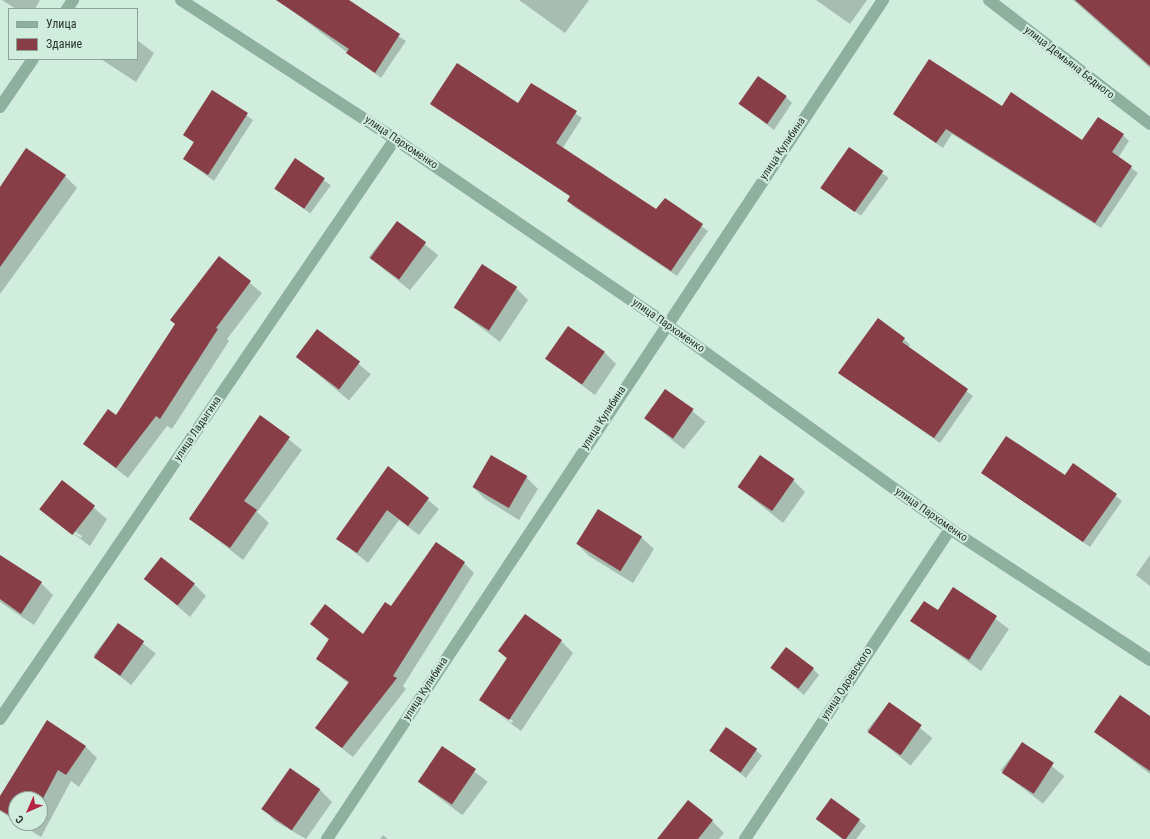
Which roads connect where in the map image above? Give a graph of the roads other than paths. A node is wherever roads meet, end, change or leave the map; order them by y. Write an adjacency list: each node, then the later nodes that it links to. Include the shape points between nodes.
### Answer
1 (181, 0): 7 (street, улица Пархоменко)
2 (883, 0): 8 (street, улица Кулибина)
3 (989, 0): 6 (street, улица Демьяна Бедного)
4 (32, 60): 5 (street)
5 (0, 107)
6 (1150, 124)
7 (395, 138): 8 (street, улица Пархоменко); 11 (street, улица Ладыгина)
8 (666, 324): 9 (street, улица Пархоменко); 12 (street, улица Кулибина)
9 (950, 529): 10 (street, улица Пархоменко); 13 (street, улица Одоевского)
10 (1150, 660)
11 (0, 719)
12 (327, 839)
13 (745, 839)

